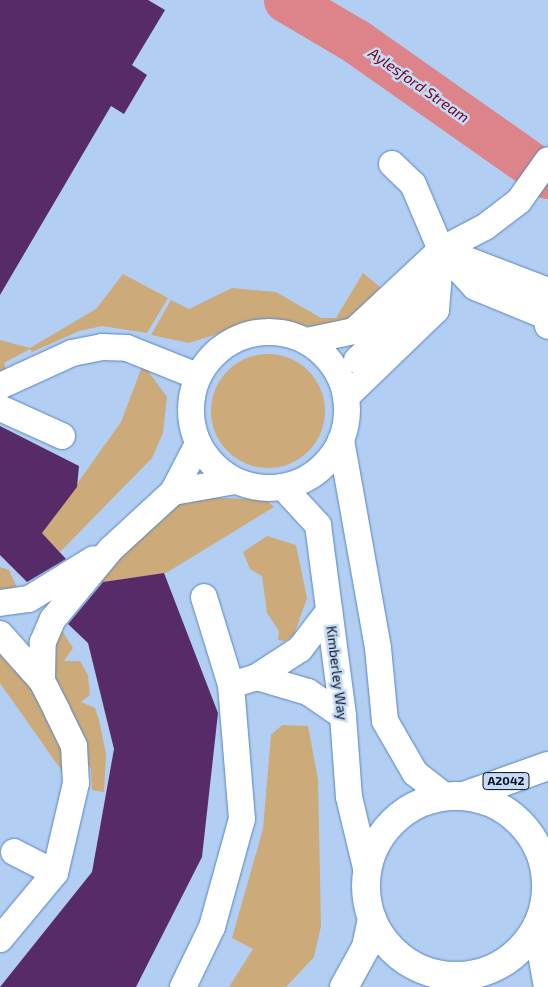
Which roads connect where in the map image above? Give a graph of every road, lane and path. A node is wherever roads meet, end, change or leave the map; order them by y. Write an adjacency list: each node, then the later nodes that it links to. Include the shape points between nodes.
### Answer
1 (548, 160): 3 (street, via 532,184 502,214)
2 (392, 164): 3 (street, via 414,184)
3 (441, 250): 4 (street); 5 (street, via 475,287 546,316); 6 (street, via 354,331); 9 (street, via 421,299)
4 (548, 291)
5 (548, 326)
6 (307, 341): 7 (street, via 266,331 244,335 225,344); 9 (street, via 320,350)
7 (197, 376): 8 (street, via 127,348 102,347 72,353); 13 (street, via 190,414)
8 (0, 386)
9 (343, 387): 12 (street)
10 (0, 408): 11 (street)
11 (62, 436)
12 (341, 440): 15 (street, via 328,462 308,478); 27 (street, via 378,648 385,722 415,773)
13 (198, 444): 14 (street, via 213,466); 16 (street)
14 (235, 481): 15 (street, via 259,488); 16 (street)
15 (283, 487): 20 (street, Kimberley Way, via 318,525)
16 (173, 492): 17 (street)
17 (111, 549): 19 (street, via 28,599); 23 (street, via 53,619 43,642)
18 (204, 597): 24 (street)
19 (0, 603)
20 (329, 611): 22 (street, via 300,649); 25 (street, Kimberley Way)
21 (0, 634): 23 (street)
22 (257, 677): 24 (street); 25 (street, via 308,692)
23 (42, 681): 31 (street, via 74,746 76,783)
24 (231, 685): 36 (street, via 242,819 212,927)
25 (343, 716): 30 (street, Kimberley Way, via 349,798)
26 (548, 766): 27 (main road, A2042)
27 (454, 796): 29 (main road, via 490,802 514,817 533,838); 30 (main road, via 416,804 393,821 376,844)
28 (14, 852): 31 (street)
29 (546, 860): 33 (main road, via 544,906)
30 (367, 872): 32 (main road)
31 (54, 873): 34 (street)
32 (372, 919): 35 (main road, via 385,941 404,959 428,971); 37 (main road, via 366,947)
33 (537, 926): 35 (main road, via 521,948 499,965); 38 (main road)
34 (0, 939)
35 (463, 981)
36 (183, 987)
37 (344, 987)
38 (548, 987)

